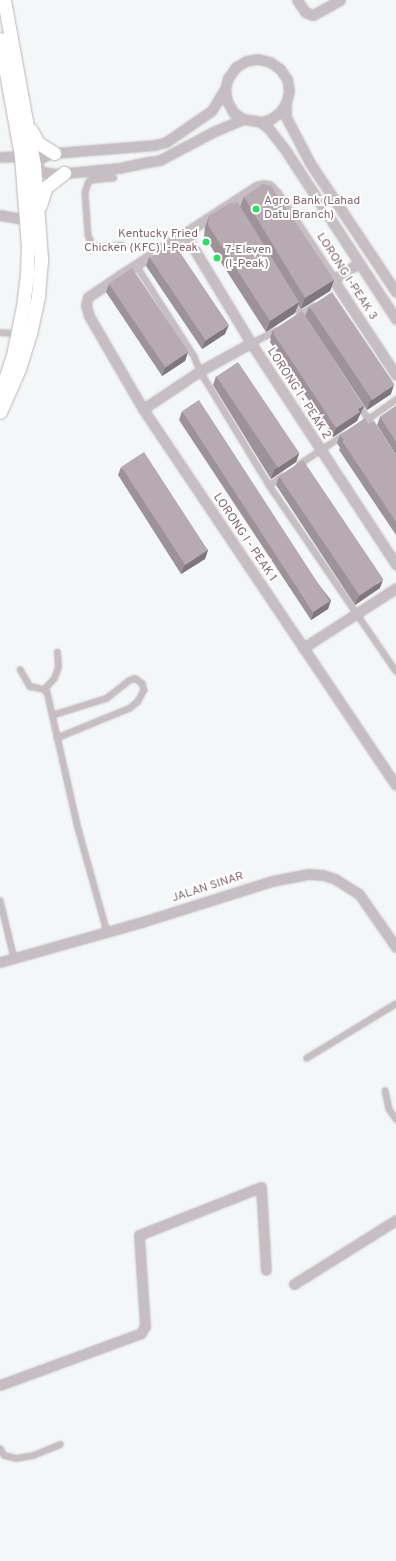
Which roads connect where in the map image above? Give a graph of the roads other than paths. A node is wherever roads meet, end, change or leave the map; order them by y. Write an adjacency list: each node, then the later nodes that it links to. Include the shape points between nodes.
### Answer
1 (4, 0): 7 (main road)
2 (297, 0): 3 (street, via 305,12 313,15)
3 (340, 0)
4 (0, 39): 10 (main road)
5 (226, 89): 6 (street, via 228,78 236,68 246,61 258,59 270,62 280,69 287,79 289,91); 8 (street, via 227,101 233,112); 11 (street, via 211,111 166,142)
6 (286, 103): 9 (street, via 271,119); 25 (street, via 286,117 310,163)
7 (24, 112): 11 (main road, via 38,144); 14 (main road)
8 (243, 119): 9 (street); 15 (street, via 160,160 119,168)
9 (261, 122): 22 (street, via 286,151)
10 (18, 137): 12 (main road); 14 (main road)
11 (54, 153): 14 (street, via 44,156)
12 (21, 156): 13 (street); 17 (main road)
13 (0, 157)
14 (34, 165): 15 (street, via 43,172); 17 (main road, via 27,176); 19 (main road)
15 (64, 173): 19 (main road, via 46,187)
16 (114, 178): 21 (lane, via 90,180 88,183 85,192 88,235 96,247)
17 (25, 191): 19 (main road)
18 (0, 215): 19 (street)
19 (33, 218): 34 (main road); 42 (main road, via 41,258 38,295 19,369)
20 (185, 234): 23 (street); 24 (street, LORONG I-PEAK 3, via 234,206 248,193 263,185 269,186); 35 (street, LORONG I - PEAK 2)
21 (121, 245)
22 (359, 263): 24 (street); 30 (street)
23 (136, 266): 36 (lane, via 194,356); 41 (street, LORONG I - PEAK 1, via 88,297 86,305 88,316)
24 (334, 279): 37 (street, LORONG I-PEAK 3, via 336,291)
25 (396, 292)
26 (292, 301): 28 (lane)
27 (320, 301): 28 (lane)
28 (300, 314): 29 (lane); 31 (lane)
29 (294, 318)
30 (396, 319)
31 (305, 320)
32 (283, 325): 35 (lane)
33 (0, 332): 34 (lane)
34 (18, 333): 38 (main road)
35 (251, 343): 36 (street); 47 (street, LORONG I - PEAK 2)
36 (200, 372): 41 (street); 50 (lane)
37 (396, 375)
38 (0, 395)
39 (355, 399): 43 (lane)
40 (396, 399): 43 (lane)
41 (143, 409): 54 (street, LORONG I - PEAK 1)
42 (0, 412)
43 (368, 419): 44 (lane); 46 (lane)
44 (362, 423)
45 (350, 431): 47 (lane)
46 (376, 431)
47 (320, 450): 48 (lane); 51 (street, LORONG I - PEAK 2)
48 (294, 467)
49 (288, 472): 50 (lane)
50 (269, 484): 53 (lane)
51 (396, 565)
52 (396, 588): 53 (street)
53 (357, 614): 54 (street); 57 (lane)
54 (303, 648): 61 (street, LORONG I - PEAK 1)
55 (57, 652): 58 (lane, via 58,667 54,678)
56 (20, 669): 58 (lane, via 30,686)
57 (396, 671)
58 (44, 689): 59 (lane)
59 (52, 715): 60 (lane); 60 (lane, via 106,698 129,680 135,678 142,683 144,690 138,701 130,708)
60 (57, 738): 63 (lane, via 78,828)
61 (396, 785)
62 (0, 900): 65 (lane)
63 (107, 932): 64 (street, JALAN SINAR, via 272,881 308,874 335,879 359,894); 65 (street, JALAN SINAR)
64 (396, 947)
65 (14, 958): 66 (street, JALAN SINAR)
66 (0, 962)
67 (396, 1003): 68 (lane)
68 (306, 1058)
69 (386, 1090): 70 (lane, via 389,1109)
70 (396, 1118)
71 (396, 1220): 73 (street)
72 (266, 1270): 74 (street, via 261,1187 138,1235 145,1326 141,1333)
73 (294, 1284)
74 (0, 1385)
75 (60, 1444): 76 (lane, via 33,1455 16,1458 4,1455)
76 (0, 1448)

